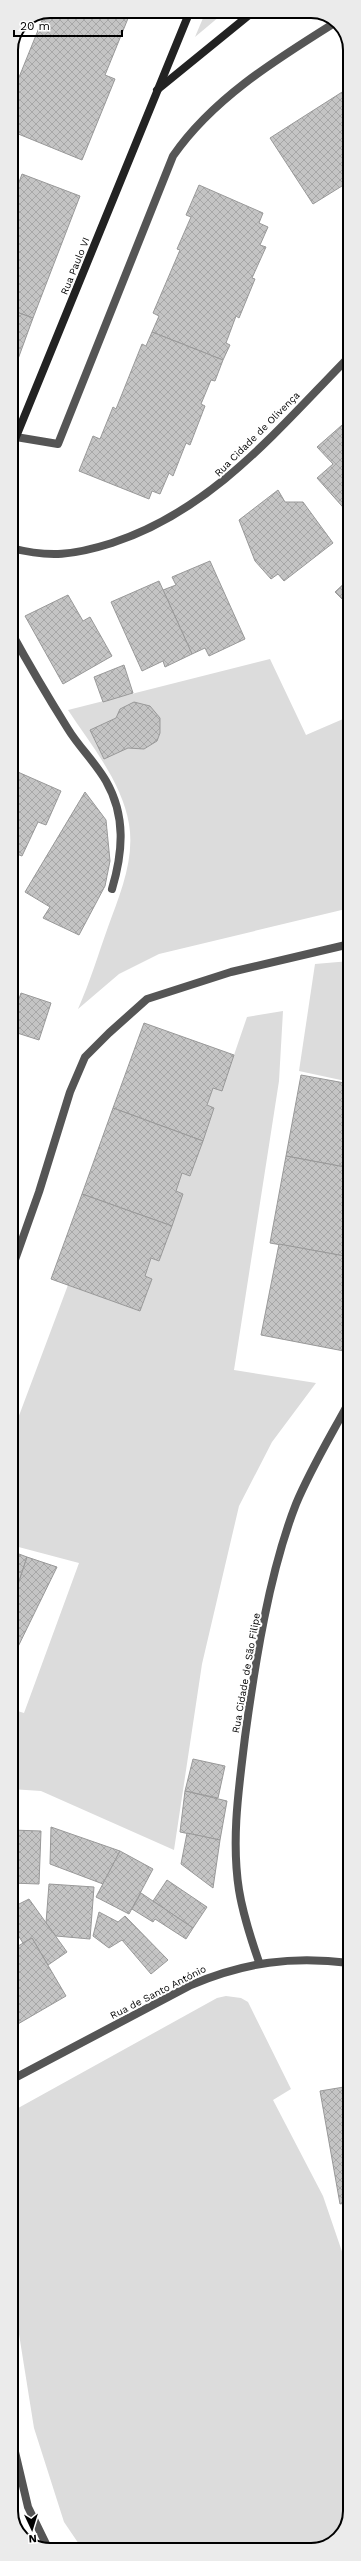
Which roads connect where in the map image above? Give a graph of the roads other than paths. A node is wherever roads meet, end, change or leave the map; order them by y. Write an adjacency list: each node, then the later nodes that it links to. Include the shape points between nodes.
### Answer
1 (187, 18): 4 (main road, Rua Paulo VI)
2 (246, 18): 4 (main road, Rua Paulo VI)
3 (331, 25): 7 (street, via 253,77 189,133 173,156 58,444)
4 (157, 91): 6 (main road, Rua Paulo VI)
5 (343, 363): 8 (street, Rua Cidade de Olivença, via 241,466 193,505 127,538 88,550 64,555 35,554)
6 (18, 432)
7 (18, 437)
8 (18, 550)
9 (18, 644): 10 (street, via 69,731 106,781 121,824 120,862)
10 (112, 889)
11 (343, 946): 12 (street, via 231,972 147,999 109,1033 85,1058 70,1092)
12 (18, 1251)
13 (343, 1413): 14 (street, Rua Cidade de São Filipe, via 296,1504 282,1547 263,1626 250,1703 235,1833 239,1890 247,1928)
14 (259, 1962): 15 (street, Rua de Santo António, via 294,1959); 16 (street, Rua de Santo António, via 220,1972 191,1985)
15 (343, 1962)
16 (18, 2076)
17 (18, 2465): 18 (street, via 28,2507)
18 (45, 2543)

